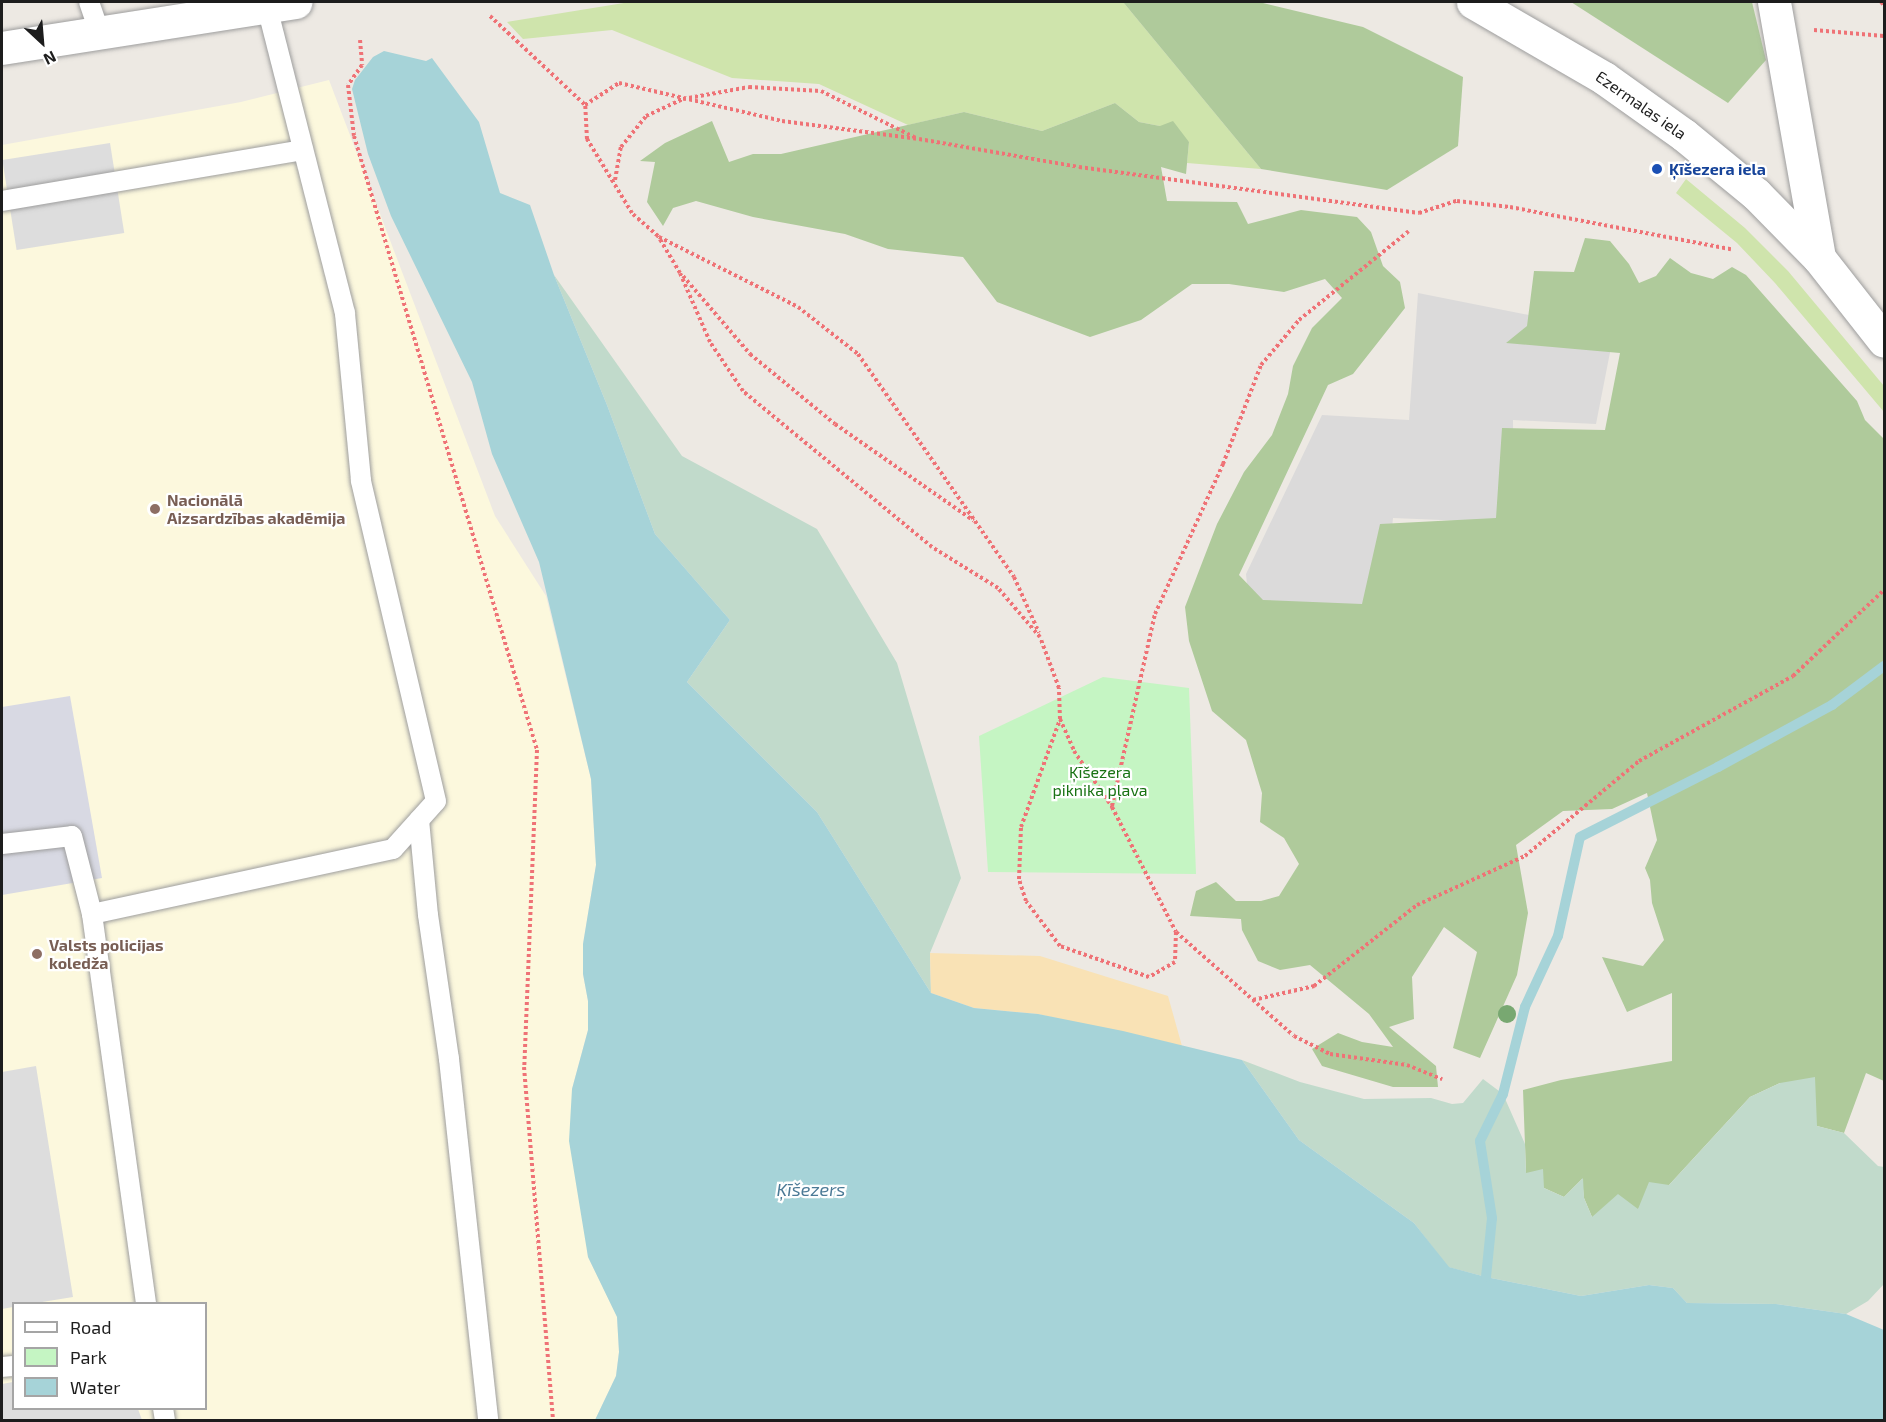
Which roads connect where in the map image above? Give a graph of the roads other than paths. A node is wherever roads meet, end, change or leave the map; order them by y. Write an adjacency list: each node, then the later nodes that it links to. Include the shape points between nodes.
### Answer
1 (1473, 2): 8 (street, Ezermalas iela, via 1604,78 1684,135 1756,194)
2 (1774, 2): 8 (street)
3 (281, 4): 4 (street); 6 (lane)
4 (94, 16): 5 (street)
5 (2, 48)
6 (303, 150): 7 (lane); 10 (lane, via 345,313 361,480 436,801)
7 (2, 201)
8 (1819, 258): 9 (street, Ezermalas iela)
9 (1884, 340)
10 (419, 820): 12 (lane, via 393,849); 14 (lane)
11 (2, 844): 12 (lane, via 72,836)
12 (92, 914): 13 (lane)
13 (146, 1302)
14 (488, 1420)

